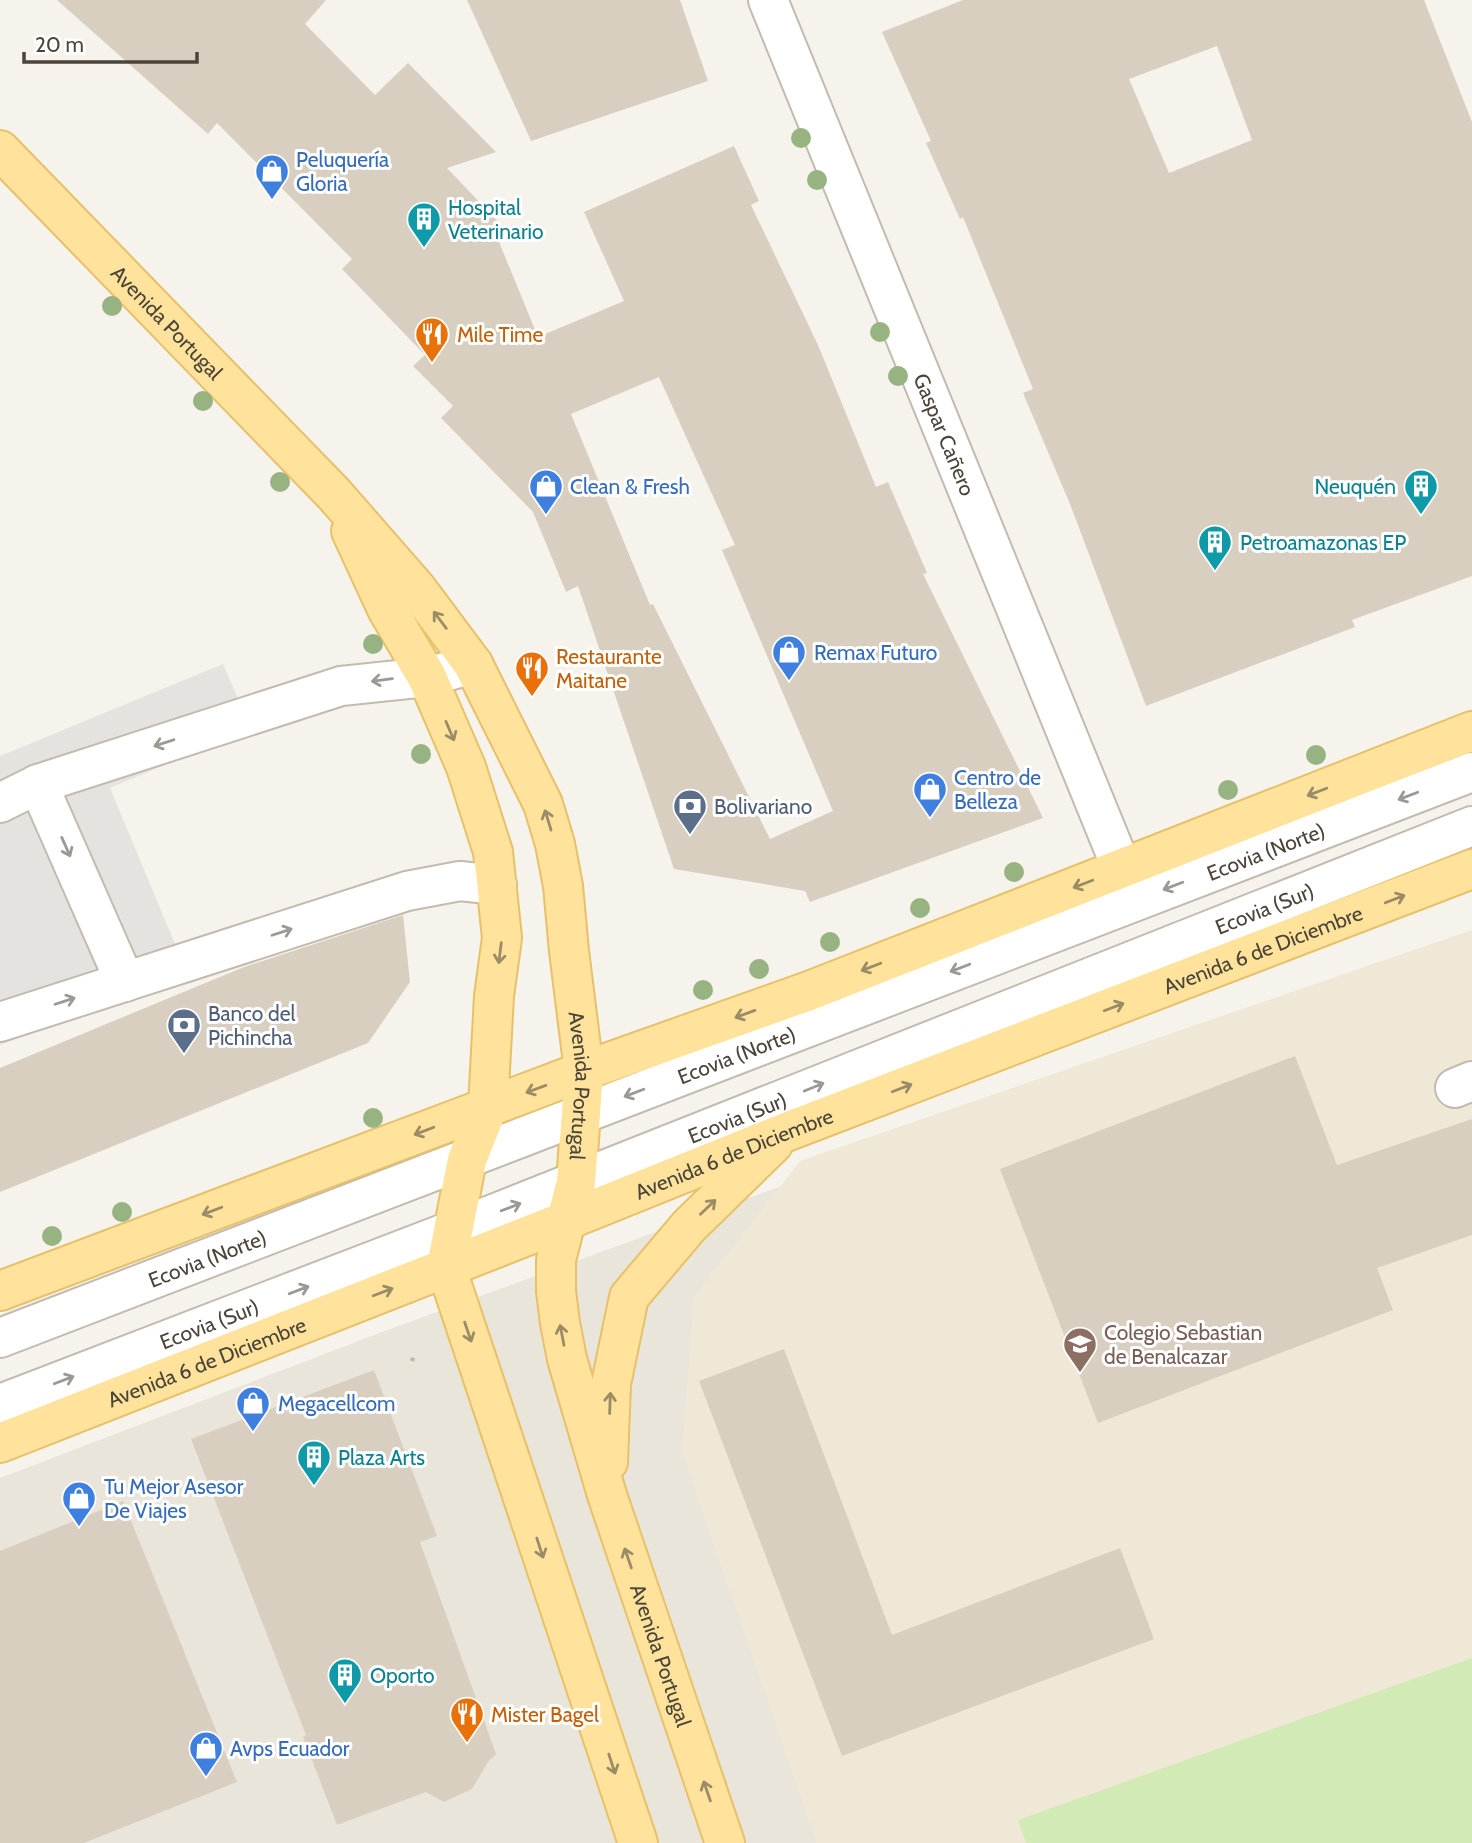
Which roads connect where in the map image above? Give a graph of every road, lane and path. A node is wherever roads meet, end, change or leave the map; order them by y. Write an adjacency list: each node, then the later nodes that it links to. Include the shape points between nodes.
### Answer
1 (768, 0): 11 (street, Gaspar Cañero)
2 (0, 150): 3 (main road, Avenida Portugal)
3 (334, 494): 4 (main road, Avenida Portugal, one-way to 3, via 417,589); 5 (main road, Avenida Portugal, via 387,609)
4 (473, 664): 5 (street); 16 (main road, Avenida Portugal, one-way to 4, via 555,844 543,804)
5 (426, 677): 8 (street, one-way to 8, via 341,685); 13 (main road, Avenida Portugal, one-way to 13, via 466,767 494,852)
6 (1472, 731): 11 (main road, one-way to 11)
7 (1472, 772): 18 (street, Ecovia (Norte), one-way to 18)
8 (38, 784): 9 (street); 14 (street, one-way to 14)
9 (0, 803)
10 (1472, 826): 21 (street, Ecovia (Sur), one-way to 10)
11 (1122, 869): 16 (main road, one-way to 16, via 809,991)
12 (1472, 869): 19 (main road, Avenida 6 de Diciembre, one-way to 12)
13 (498, 885): 14 (street, one-way to 13, via 407,891 460,881); 17 (main road, Avenida Portugal, one-way to 17, via 502,938)
14 (125, 982): 15 (street, one-way to 14)
15 (0, 1022)
16 (584, 1071): 17 (main road, one-way to 17); 18 (main road, Avenida Portugal)
17 (488, 1107): 20 (main road, Avenida Portugal); 25 (main road, one-way to 25)
18 (581, 1113): 20 (street, Ecovia (Norte)); 21 (main road, Avenida Portugal)
19 (786, 1132): 22 (main road, Avenida 6 de Diciembre); 29 (main road, one-way to 19, via 611,1384 628,1297 689,1226)
20 (467, 1160): 23 (main road, Avenida Portugal); 26 (street, Ecovia (Norte))
21 (576, 1182): 22 (main road, Avenida Portugal); 23 (street, Ecovia (Sur), one-way to 21)
22 (565, 1221): 24 (main road, Avenida 6 de Diciembre); 29 (main road, Avenida Portugal, one-way to 22, via 560,1322 556,1260)
23 (453, 1230): 24 (main road, Avenida Portugal); 27 (street, Ecovia (Sur), one-way to 23)
24 (446, 1268): 28 (main road, Avenida 6 de Diciembre, one-way to 24); 30 (main road, Avenida Portugal, one-way to 30)
25 (0, 1291)
26 (0, 1338)
27 (0, 1404)
28 (0, 1443)
29 (607, 1495): 31 (main road, Avenida Portugal, one-way to 29)
30 (638, 1843)
31 (725, 1843)

